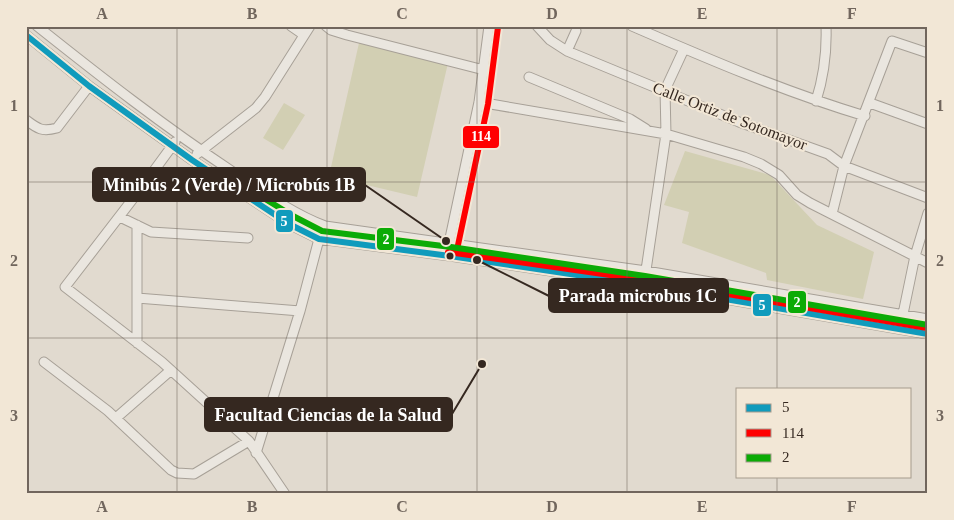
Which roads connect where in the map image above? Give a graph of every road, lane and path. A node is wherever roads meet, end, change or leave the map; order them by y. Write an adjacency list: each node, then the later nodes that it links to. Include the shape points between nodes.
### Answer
1 (37, 26): 17 (street)
2 (291, 26): 10 (street)
3 (310, 26): 10 (street)
4 (326, 26): 15 (street, via 347,35)
5 (537, 26): 13 (street, Calle Ortiz de Sotomayor)
6 (632, 26): 12 (street)
7 (826, 26): 21 (street, via 827,51)
8 (491, 28): 15 (street)
9 (576, 31): 13 (street)
10 (304, 35): 31 (street, via 256,108)
11 (26, 36): 18 (street)
12 (684, 49): 19 (street); 21 (street)
13 (567, 51): 19 (street, Calle Ortiz de Sotomayor)
14 (928, 53): 23 (street, via 892,41)
15 (484, 70): 22 (street)
16 (529, 77): 27 (street, via 630,119)
17 (113, 85): 20 (street); 29 (street)
18 (89, 86): 20 (street); 25 (street, via 57,128 39,130)
19 (665, 90): 28 (street); 33 (street, Calle Ortiz de Sotomayor, via 739,122 828,154)
20 (103, 96): 30 (street)
21 (816, 101): 24 (street)
22 (479, 102): 27 (street); 42 (street)
23 (870, 103): 24 (street); 26 (street)
24 (865, 116): 33 (street)
25 (26, 120)
26 (928, 124)
27 (650, 131): 28 (street)
28 (666, 134): 36 (street, via 761,164 779,174 798,194); 47 (street)
29 (180, 136): 30 (street); 31 (street)
30 (172, 146): 32 (street); 37 (street)
31 (199, 150): 32 (street); 39 (street, via 291,211)
32 (192, 160): 41 (street, via 281,219)
33 (844, 166): 34 (street, Calle Ortiz de Sotomayor); 36 (street)
34 (928, 198)
35 (928, 213): 44 (street)
36 (832, 214): 44 (street)
37 (120, 217): 38 (street); 54 (street, via 65,288)
38 (137, 226): 40 (street, via 151,232); 49 (street)
39 (325, 226): 41 (street); 42 (street)
40 (248, 238)
41 (319, 239): 45 (street); 50 (street)
42 (449, 243): 43 (street)
43 (479, 248): 45 (street); 47 (street)
44 (916, 256): 46 (street); 51 (street)
45 (477, 260): 48 (street)
46 (928, 263)
47 (646, 271): 48 (street); 51 (street)
48 (644, 285): 53 (street)
49 (137, 298): 50 (street); 54 (street)
50 (300, 311): 59 (street)
51 (903, 314): 52 (street)
52 (928, 319)
53 (928, 334)
54 (137, 343): 56 (street)
55 (44, 362): 57 (street)
56 (171, 370): 57 (street); 58 (street)
57 (116, 418): 58 (street, via 177,473 194,474)
58 (250, 442): 59 (street)
59 (256, 453): 60 (street)
60 (285, 494)

